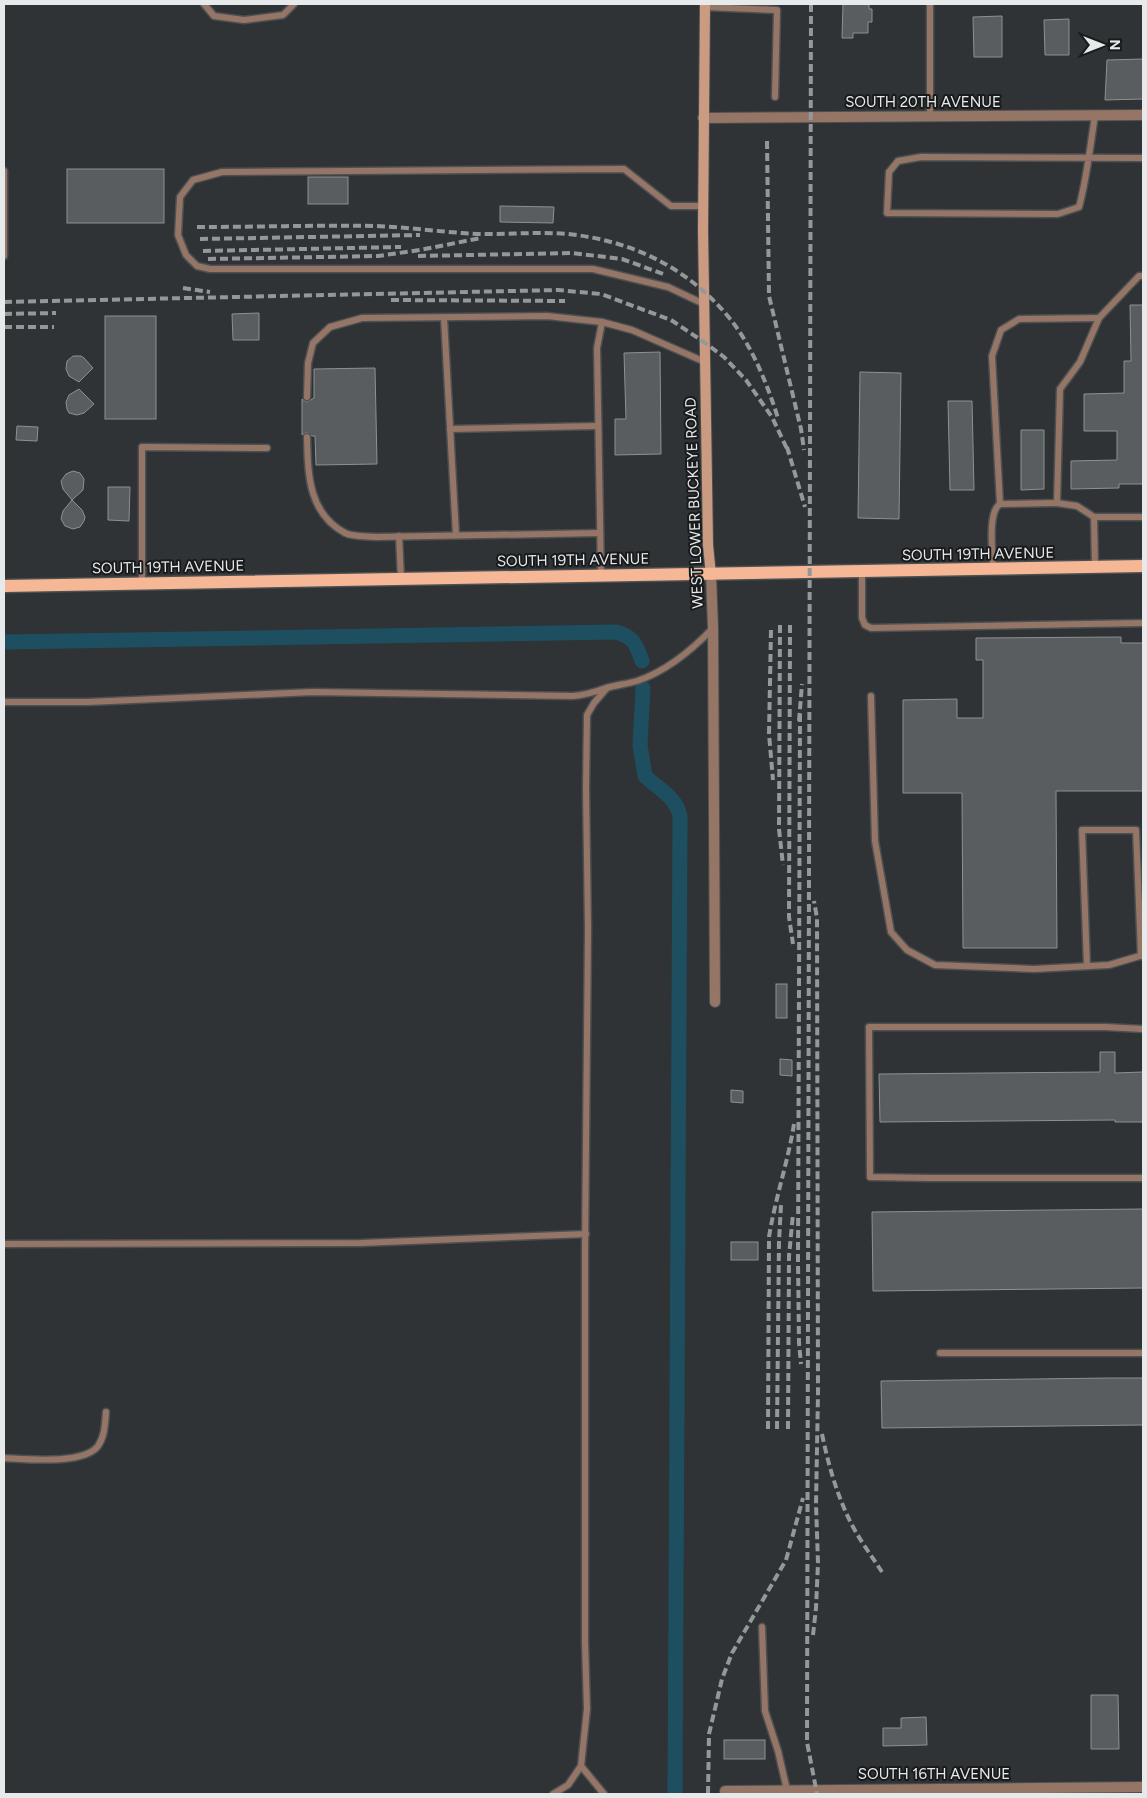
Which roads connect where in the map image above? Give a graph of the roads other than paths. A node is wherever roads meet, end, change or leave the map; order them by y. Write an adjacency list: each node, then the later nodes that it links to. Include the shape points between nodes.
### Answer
1 (204, 4): 2 (lane, via 214,16 244,20 283,15)
2 (294, 4)
3 (930, 4): 9 (lane)
4 (705, 6): 5 (lane); 10 (main road, WEST LOWER BUCKEYE ROAD)
5 (778, 7): 6 (lane)
6 (774, 97)
7 (1143, 115): 8 (street, SOUTH 20TH AVENUE)
8 (1095, 116): 9 (street, SOUTH 20TH AVENUE); 11 (lane)
9 (930, 117): 10 (street, SOUTH 20TH AVENUE)
10 (703, 118): 14 (main road, WEST LOWER BUCKEYE ROAD)
11 (1088, 158): 11 (lane, via 1079,207 1058,214 887,213 889,172 898,161 921,157); 12 (lane)
12 (1143, 158)
13 (4, 171): 15 (lane)
14 (703, 206): 17 (main road, WEST LOWER BUCKEYE ROAD); 17 (lane, via 671,206 624,169 222,172 193,180 180,198 178,235 186,255 198,266 210,269 592,269 668,287)
15 (4, 256)
16 (1143, 276): 19 (lane, via 1139,276)
17 (704, 304): 21 (main road, WEST LOWER BUCKEYE ROAD)
18 (444, 318): 20 (lane, via 547,316); 22 (lane, via 362,318 330,327 313,343 308,363); 24 (lane)
19 (1099, 318): 27 (lane, via 1080,362 1060,389); 28 (lane, via 1019,319 1001,330 992,356)
20 (602, 322): 21 (lane, via 639,332); 23 (lane, via 597,348)
21 (705, 362): 38 (main road, WEST LOWER BUCKEYE ROAD)
22 (307, 397)
23 (597, 426): 24 (lane); 31 (lane)
24 (450, 429): 33 (lane)
25 (307, 437): 32 (lane, via 308,477 314,498 326,518 347,533)
26 (267, 448): 41 (lane, via 142,447)
27 (1057, 503): 28 (lane); 29 (lane, via 1077,506)
28 (1000, 504): 36 (lane, via 992,518)
29 (1094, 517): 30 (lane); 35 (lane)
30 (1143, 517)
31 (600, 533): 33 (lane); 39 (lane)
32 (399, 536): 33 (lane); 40 (lane)
33 (456, 536)
34 (1143, 566): 35 (main road, SOUTH 19TH AVENUE)
35 (1095, 568): 36 (main road, SOUTH 19TH AVENUE)
36 (993, 570): 37 (main road, SOUTH 19TH AVENUE)
37 (862, 572): 38 (main road, SOUTH 19TH AVENUE); 43 (lane, via 862,618 871,628)
38 (711, 574): 39 (main road, SOUTH 19TH AVENUE); 44 (street, WEST LOWER BUCKEYE ROAD)
39 (601, 576): 40 (main road, SOUTH 19TH AVENUE)
40 (401, 579): 41 (main road, SOUTH 19TH AVENUE)
41 (142, 584): 42 (main road, SOUTH 19TH AVENUE)
42 (4, 586)
43 (1143, 623)
44 (713, 628): 45 (lane, via 675,662 637,681); 50 (street, WEST LOWER BUCKEYE ROAD)
45 (607, 688): 47 (lane, via 588,695 572,696 313,692 88,702); 53 (lane, via 588,715)
46 (871, 696): 49 (lane, via 875,841 891,932 907,950 936,965 1034,969)
47 (4, 702)
48 (1142, 956): 49 (lane, via 1109,965); 49 (lane, via 1136,830 1082,830)
49 (1087, 966)
50 (715, 1002)
51 (1143, 1028): 52 (lane, via 869,1027 870,1176)
52 (1143, 1178)
53 (586, 1234): 54 (lane, via 361,1243); 60 (lane, via 587,1709)
54 (4, 1244)
55 (940, 1353): 56 (lane)
56 (1143, 1353)
57 (106, 1412): 58 (lane, via 104,1433 97,1447 79,1457 47,1460)
58 (4, 1458)
59 (762, 1627): 62 (lane, via 765,1711)
60 (581, 1766): 64 (lane, via 568,1785); 65 (lane)
61 (1143, 1787): 62 (street, SOUTH 16TH AVENUE)
62 (787, 1790): 63 (street, SOUTH 16TH AVENUE)
63 (725, 1791)
64 (553, 1794)
65 (604, 1794)

